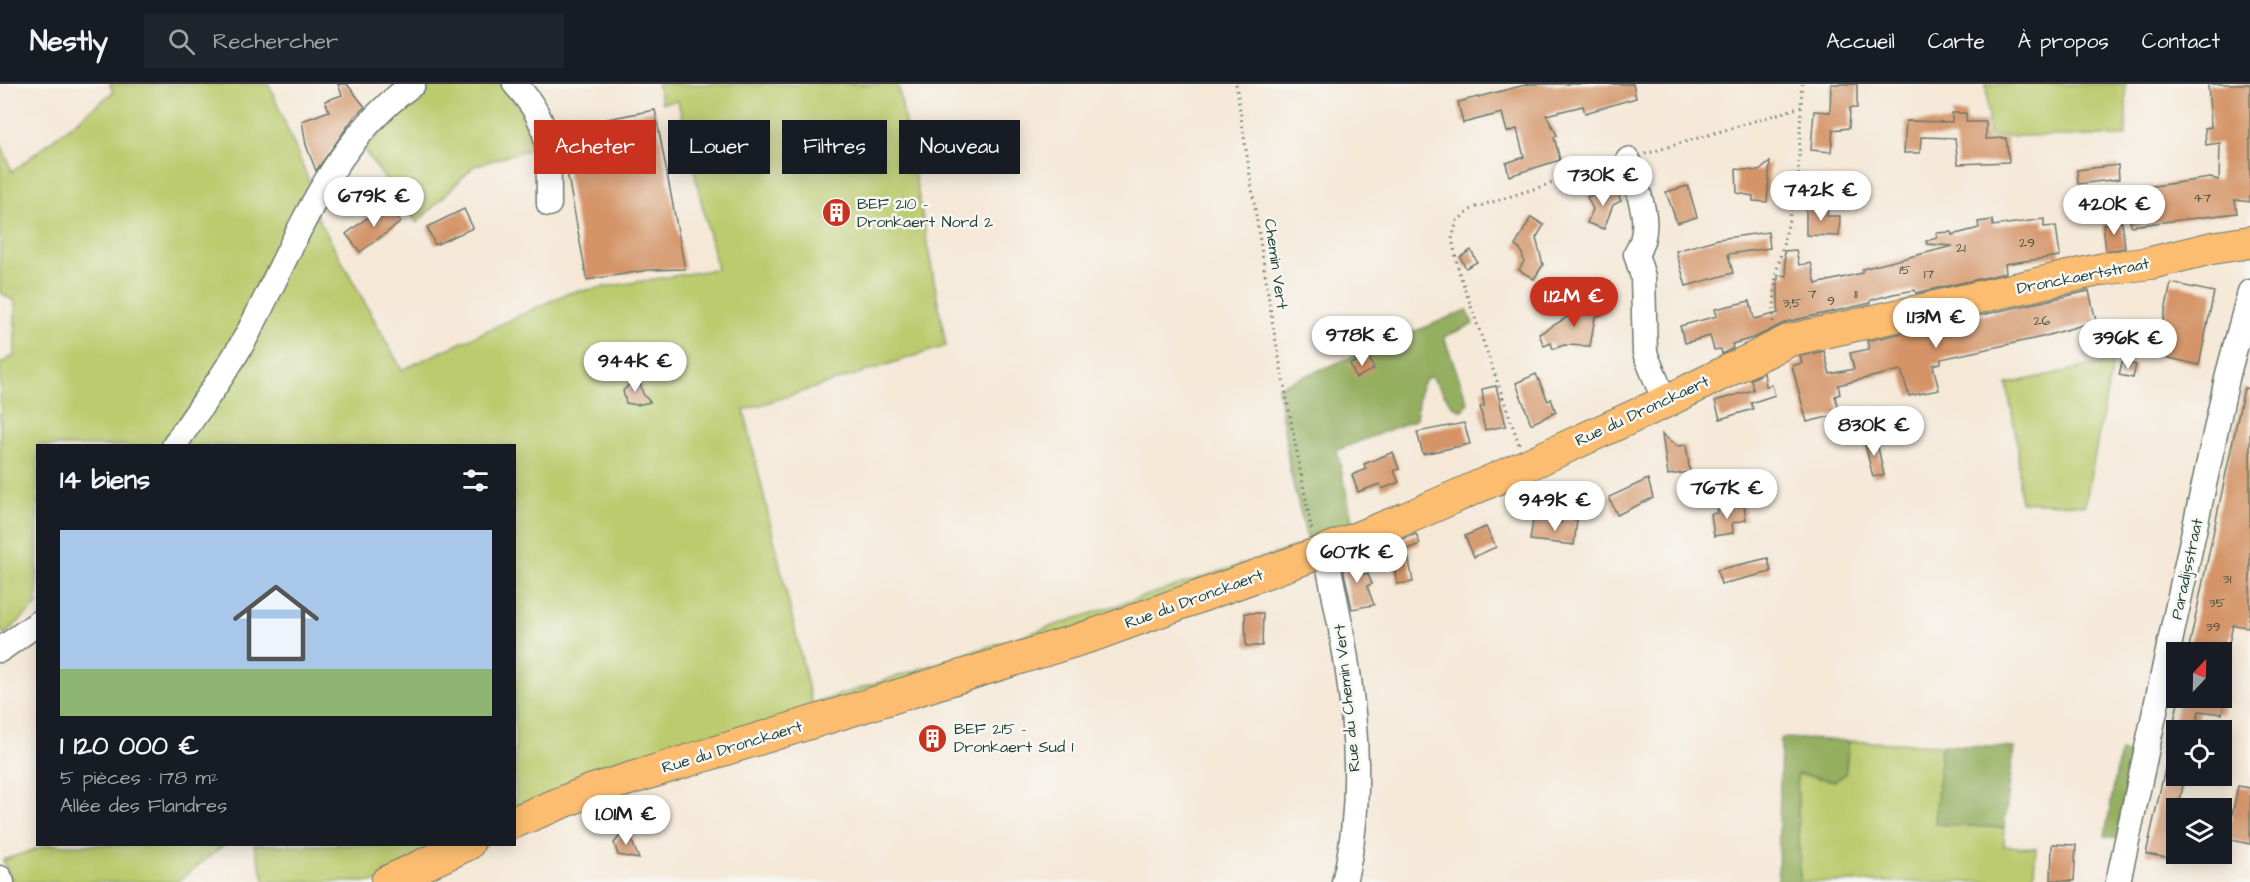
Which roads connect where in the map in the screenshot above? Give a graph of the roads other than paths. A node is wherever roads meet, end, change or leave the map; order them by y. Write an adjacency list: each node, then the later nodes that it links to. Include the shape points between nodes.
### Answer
1 (413, 84): 9 (street, via 375,115 342,154 293,237 239,349)
2 (514, 84): 4 (street, via 538,114 547,136)
3 (1628, 160): 8 (street, via 1646,226 1636,254 1643,277 1645,353)
4 (549, 204)
5 (2250, 242): 7 (main road, Dronckaertstraat, via 2103,269 1808,334)
6 (2250, 292): 21 (street, Paradijsstraat, via 2228,374)
7 (1776, 346): 8 (main road, Rue du Dronckaert)
8 (1665, 402): 10 (main road, Rue du Dronckaert)
9 (175, 444)
10 (1322, 552): 13 (main road, Rue du Dronckaert, via 1105,632); 20 (street, Rue du Chemin Vert, via 1346,670 1356,750 1356,801)
11 (36, 624): 12 (street)
12 (0, 650)
13 (590, 791): 14 (main road, Rue du Dronckaert); 15 (main road, Rue du Dronckaert)
14 (516, 811)
15 (516, 821)
16 (431, 846): 19 (main road)
17 (464, 846): 18 (main road)
18 (404, 878)
19 (361, 882)
20 (1344, 882)
21 (2118, 882)

